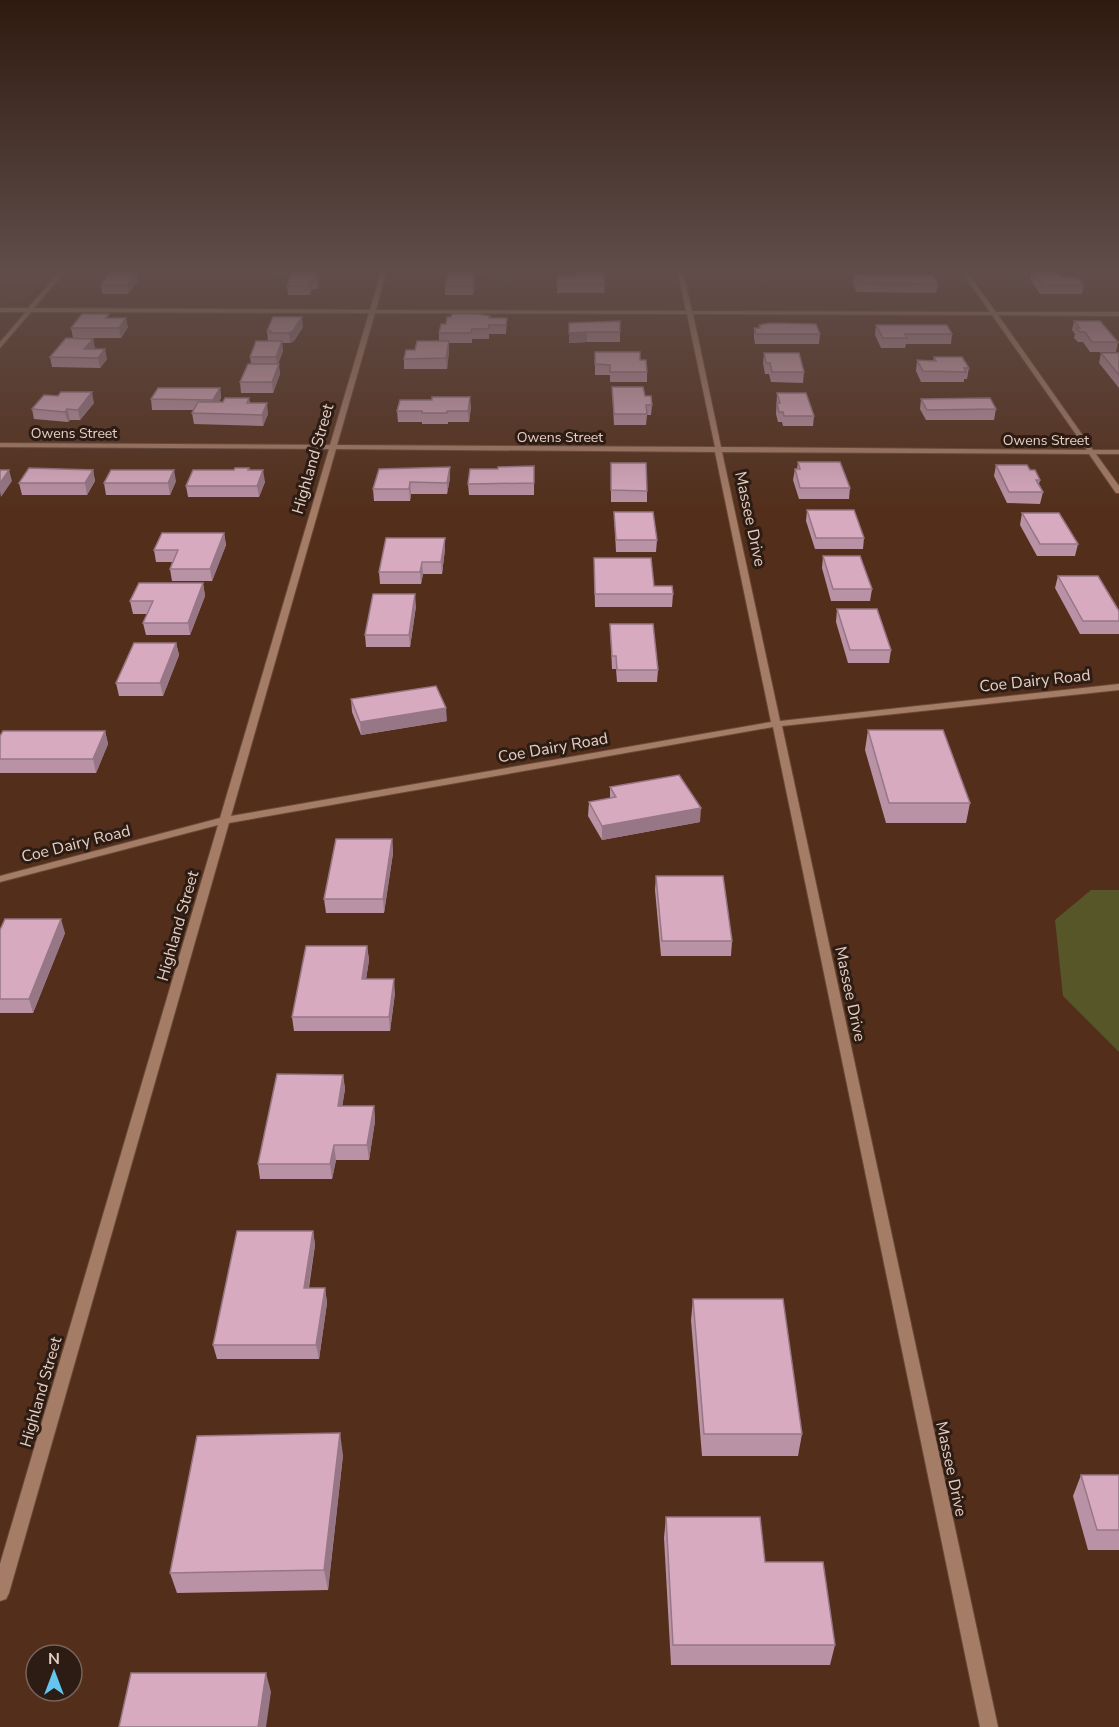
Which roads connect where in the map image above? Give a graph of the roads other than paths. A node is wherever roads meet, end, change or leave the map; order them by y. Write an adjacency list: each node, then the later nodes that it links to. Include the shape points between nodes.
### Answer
1 (363, 349): 5 (street, Highland Street)
2 (697, 349): 6 (street, Massee Drive)
3 (1018, 349): 7 (street)
4 (0, 445): 5 (street, Owens Street)
5 (334, 447): 6 (street, Owens Street); 12 (street, Highland Street)
6 (718, 450): 7 (street, Owens Street); 11 (street, Massee Drive)
7 (1091, 452): 8 (street, Owens Street); 9 (street)
8 (1119, 452)
9 (1119, 491)
10 (1119, 687): 11 (street, Coe Dairy Road)
11 (775, 724): 12 (street, Coe Dairy Road); 15 (street, Massee Drive)
12 (226, 820): 13 (street, Coe Dairy Road); 14 (street, Highland Street)
13 (0, 879)
14 (0, 1593)
15 (989, 1727)

